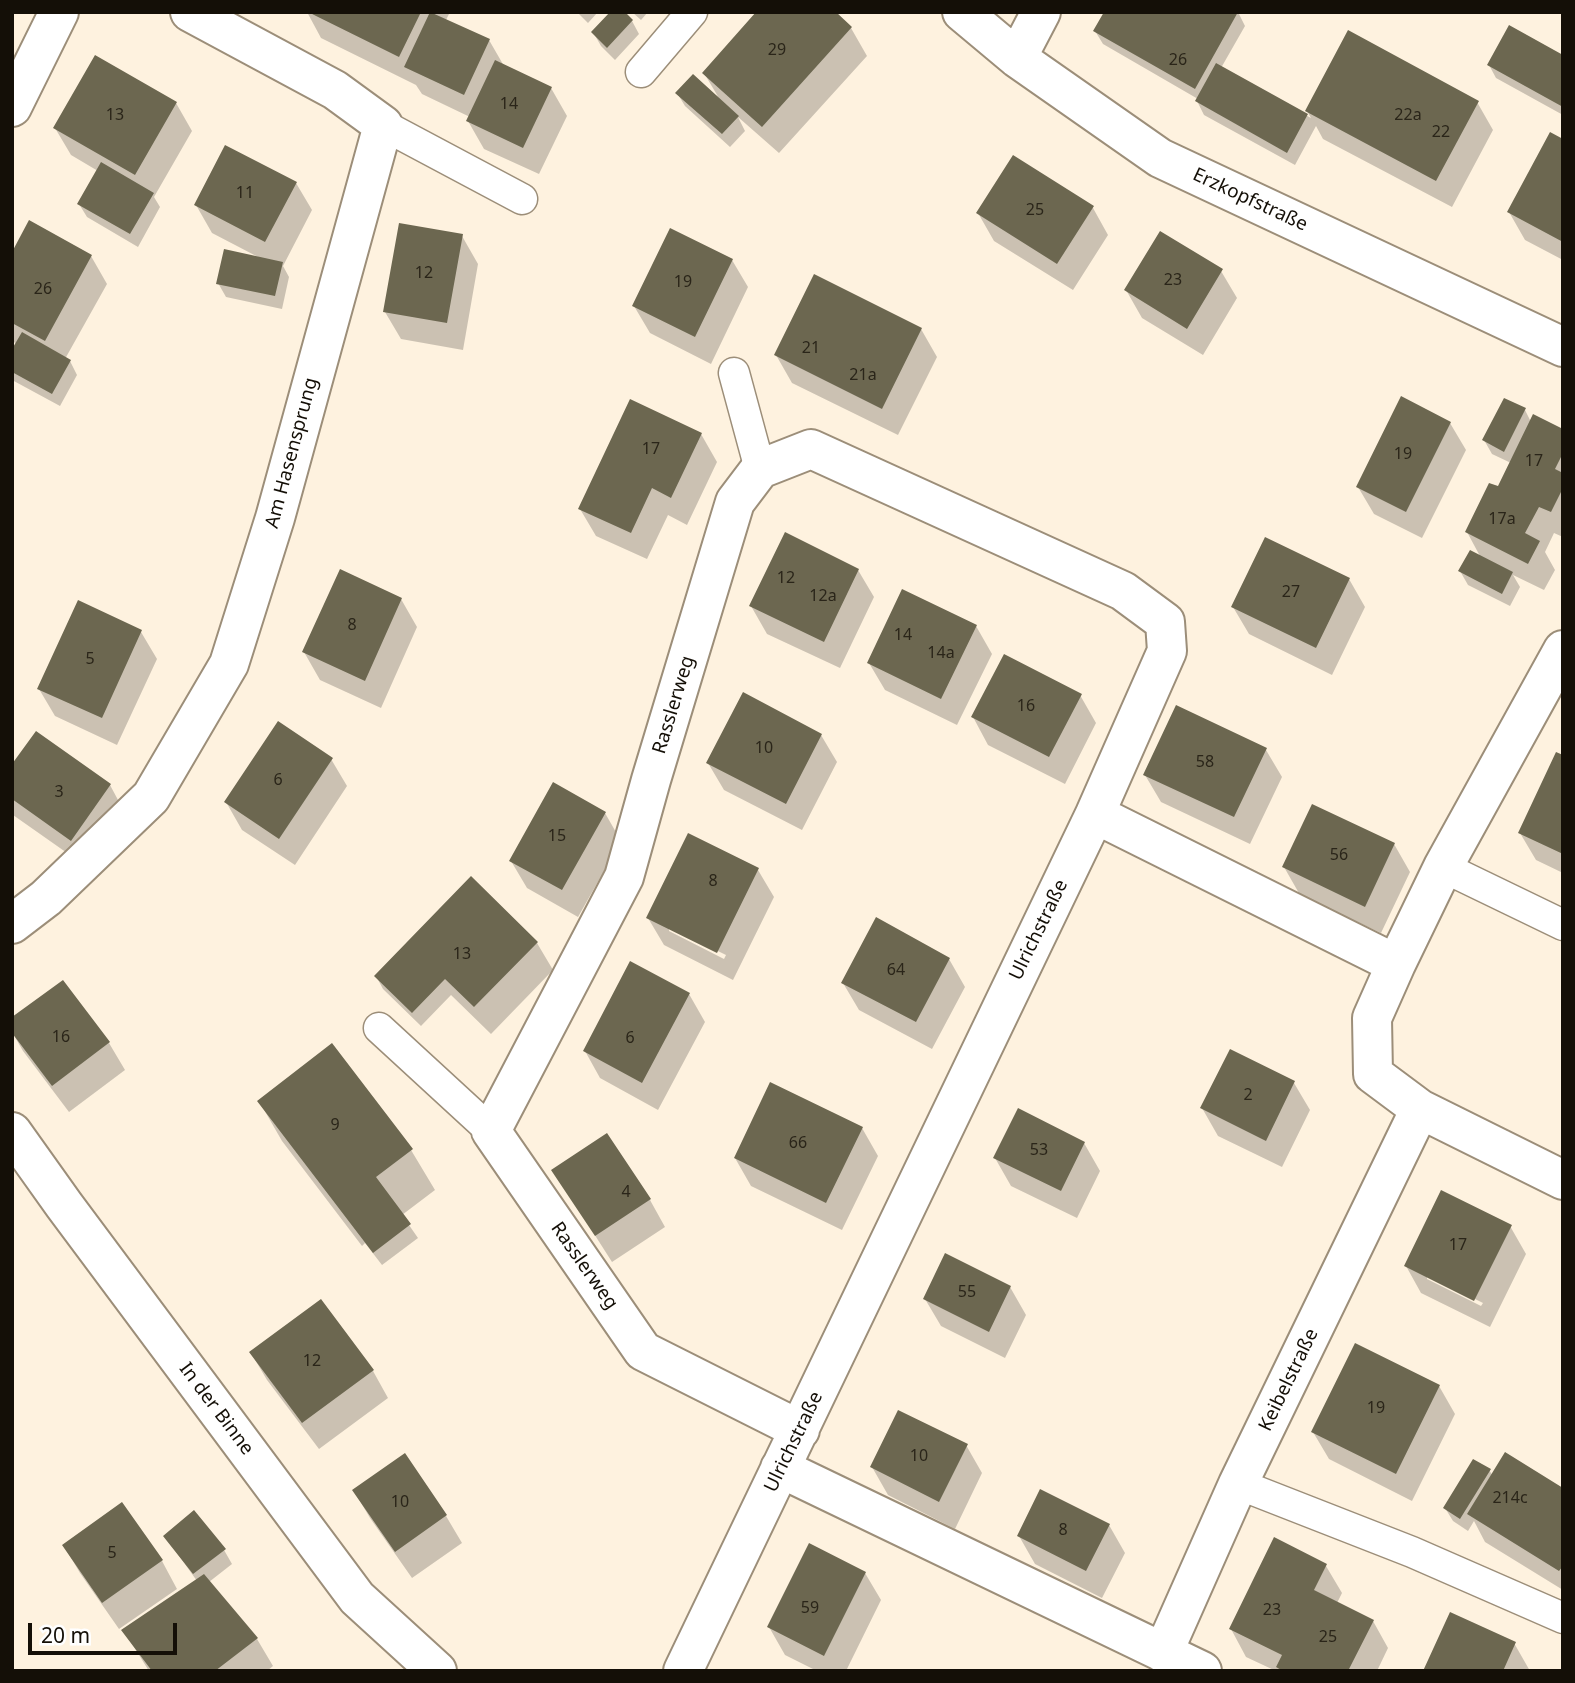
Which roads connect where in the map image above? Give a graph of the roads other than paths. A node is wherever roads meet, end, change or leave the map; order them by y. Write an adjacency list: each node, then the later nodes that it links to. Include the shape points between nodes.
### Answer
1 (59, 12): 8 (street)
2 (190, 12): 9 (street, via 335,90)
3 (692, 12): 7 (lane)
4 (962, 12): 6 (street, Erzkopfstraße)
5 (1041, 12): 6 (street)
6 (1017, 58): 11 (street, Erzkopfstraße, via 1160,158)
7 (641, 72)
8 (12, 107)
9 (383, 125): 10 (lane); 17 (street, Am Hasensprung, via 275,518 229,664 150,797 46,898)
10 (522, 199)
11 (1563, 347)
12 (734, 373): 13 (lane)
13 (760, 469): 15 (street, via 811,449 1123,591 1165,622 1167,651); 22 (street, Rasslerweg, via 735,502 624,877)
14 (1563, 650): 16 (street)
15 (1095, 814): 19 (street); 25 (street, Ulrichstraße)
16 (1443, 867): 18 (lane); 19 (street)
17 (12, 924)
18 (1563, 925)
19 (1396, 964): 21 (street, via 1372,1018 1373,1074)
20 (379, 1028): 22 (lane)
21 (1420, 1109): 24 (street); 27 (street, Keibelstraße)
22 (491, 1131): 25 (street, Rasslerweg, via 643,1351)
23 (12, 1132): 30 (street, In der Binne, via 357,1598)
24 (1563, 1180)
25 (800, 1430): 26 (street, Ulrichstraße)
26 (780, 1468): 29 (street); 31 (street, Ulrichstraße)
27 (1238, 1484): 28 (lane); 29 (street, Keibelstraße)
28 (1563, 1618)
29 (1163, 1653): 32 (street)
30 (438, 1671)
31 (683, 1671)
32 (1202, 1671)

